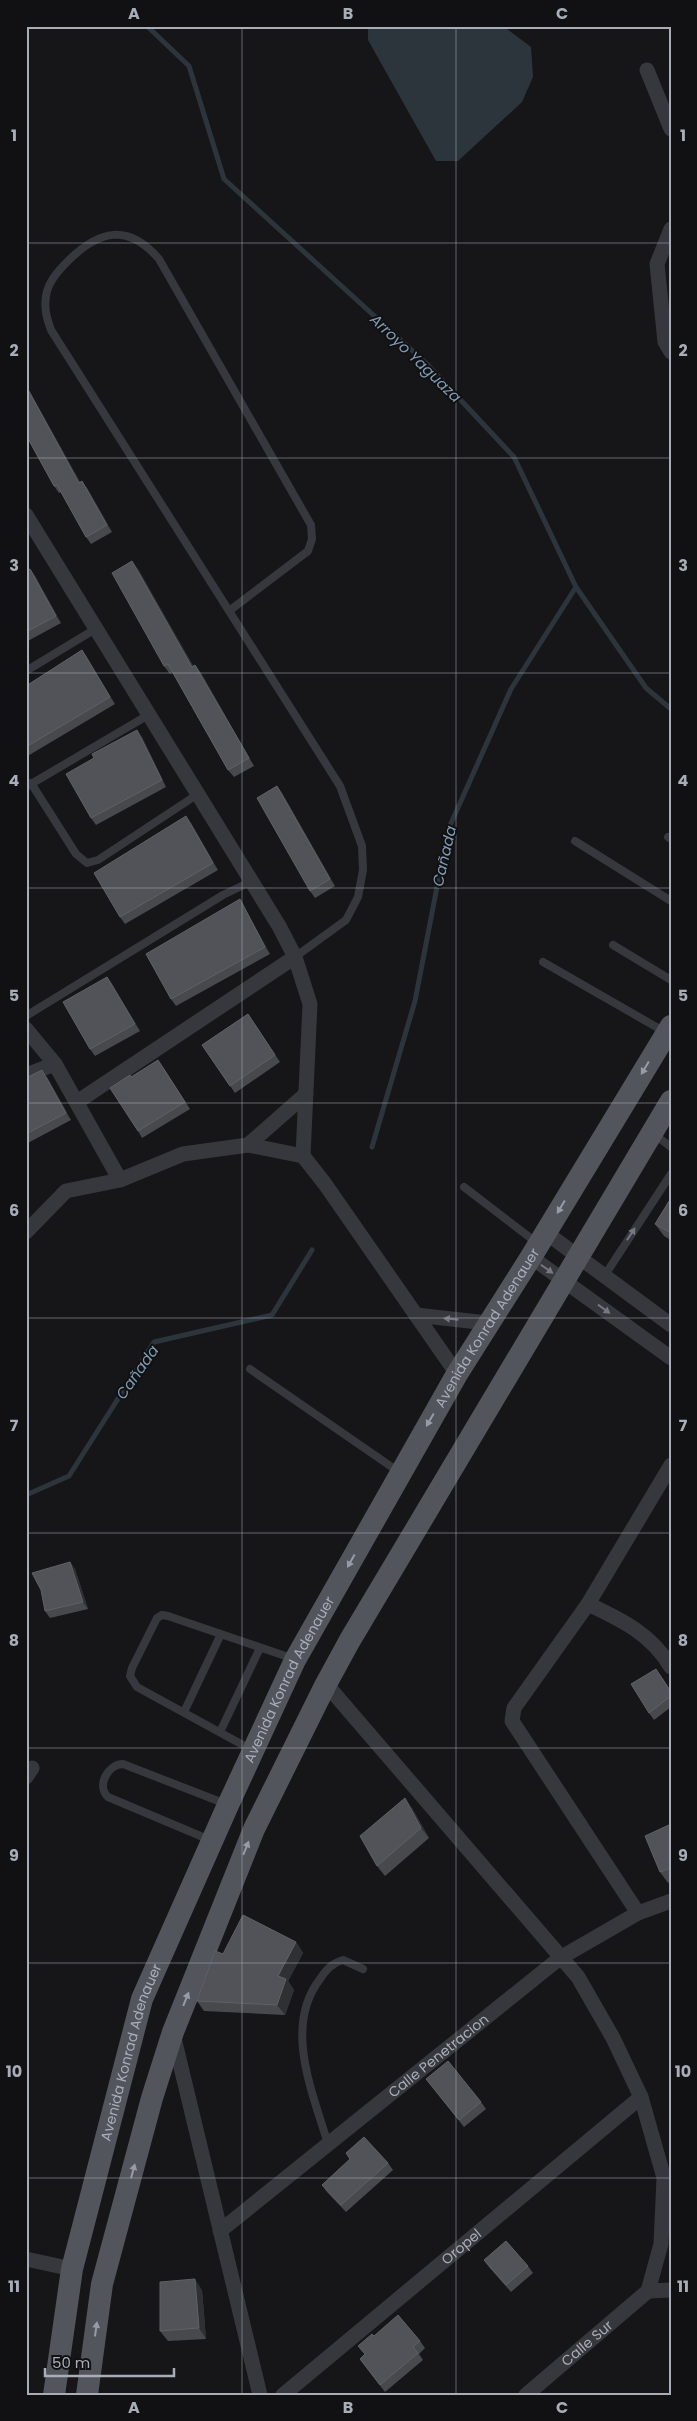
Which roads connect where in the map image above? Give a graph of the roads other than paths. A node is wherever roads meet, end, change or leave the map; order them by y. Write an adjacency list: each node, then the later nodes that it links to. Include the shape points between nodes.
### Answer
1 (647, 70): 2 (street)
2 (671, 129)
3 (671, 228): 4 (street, via 657,264 665,342)
4 (671, 352)
5 (26, 515): 7 (street)
6 (229, 611): 6 (lane, via 308,551 311,525 159,259 146,245 129,237 112,235 95,240 54,275 46,294 45,312 51,330); 16 (lane, via 340,786 362,846 363,870 358,897 346,920)
7 (97, 628): 8 (lane); 9 (street)
8 (26, 671)
9 (150, 714): 10 (lane); 11 (street)
10 (29, 785): 11 (lane, via 76,854 86,863 98,860)
11 (198, 794): 13 (street)
12 (575, 841): 14 (lane)
13 (252, 881): 16 (street); 19 (lane, via 223,895)
14 (671, 901)
15 (613, 946): 18 (lane)
16 (295, 957): 24 (street, via 310,1004); 26 (street)
17 (543, 962): 21 (lane)
18 (671, 980)
19 (26, 1016)
20 (26, 1030): 22 (street)
21 (669, 1030): 35 (main road, Avenida Konrad Adenauer, one-way to 35)
22 (55, 1064): 23 (street); 26 (street)
23 (26, 1075)
24 (306, 1094): 28 (street); 30 (street)
25 (671, 1101): 27 (main road)
26 (77, 1102): 32 (street)
27 (652, 1132): 29 (lane); 36 (main road)
28 (248, 1145): 30 (street); 32 (street, via 183,1154)
29 (671, 1147)
30 (303, 1156): 39 (street)
31 (671, 1174): 37 (lane, one-way to 31)
32 (120, 1180): 34 (street, via 66,1191)
33 (464, 1186): 35 (lane)
34 (26, 1232)
35 (538, 1244): 36 (street); 38 (street, one-way to 38); 40 (main road, Avenida Konrad Adenauer)
36 (579, 1256): 37 (street); 38 (main road)
37 (604, 1275): 41 (street)
38 (564, 1281): 42 (street, one-way to 42); 52 (main road)
39 (416, 1315): 40 (street, one-way to 39); 44 (street)
40 (487, 1322): 44 (main road, Avenida Konrad Adenauer)
41 (671, 1325)
42 (671, 1358)
43 (250, 1369): 46 (lane)
44 (456, 1374): 46 (main road, Avenida Konrad Adenauer, one-way to 46)
45 (671, 1465): 47 (street)
46 (400, 1473): 50 (main road, Avenida Konrad Adenauer, one-way to 50)
47 (588, 1604): 51 (street, via 631,1625 664,1656); 59 (street, via 514,1708 512,1721)
48 (221, 1634): 49 (lane); 53 (lane); 53 (lane, via 162,1615 157,1618 132,1668 130,1676 137,1687)
49 (260, 1648): 50 (lane); 54 (lane)
50 (295, 1660): 55 (main road, Avenida Konrad Adenauer)
51 (671, 1667)
52 (326, 1684): 60 (street); 62 (main road, one-way to 52, via 254,1829)
53 (184, 1712): 54 (lane)
54 (220, 1732): 55 (lane)
55 (253, 1750): 56 (main road, Avenida Konrad Adenauer)
56 (228, 1805): 57 (main road, Avenida Konrad Adenauer); 57 (lane, via 124,1764 110,1768 102,1786 108,1797)
57 (212, 1841): 67 (main road, Avenida Konrad Adenauer, via 142,1999)
58 (671, 1901): 59 (street, Calle Penetracion)
59 (638, 1913): 60 (street, Calle Penetracion)
60 (560, 1958): 63 (street, via 578,1977 613,2038); 64 (street, Calle Penetracion)
61 (363, 1969): 64 (lane, via 343,1960 328,1967 316,1983 304,2013 304,2060)
62 (173, 2032): 65 (street); 71 (main road, one-way to 62, via 102,2284)
63 (641, 2097): 69 (street, via 664,2178 662,2244); 73 (street, Oropel)
64 (328, 2144): 65 (street, Calle Penetracion)
65 (220, 2231): 72 (street)
66 (26, 2259): 67 (street)
67 (72, 2269): 70 (main road, Avenida Konrad Adenauer)
68 (671, 2290): 69 (street)
69 (648, 2291): 74 (street, Calle Sur)
70 (54, 2395)
71 (86, 2395)
72 (260, 2395)
73 (283, 2395)
74 (526, 2395)

